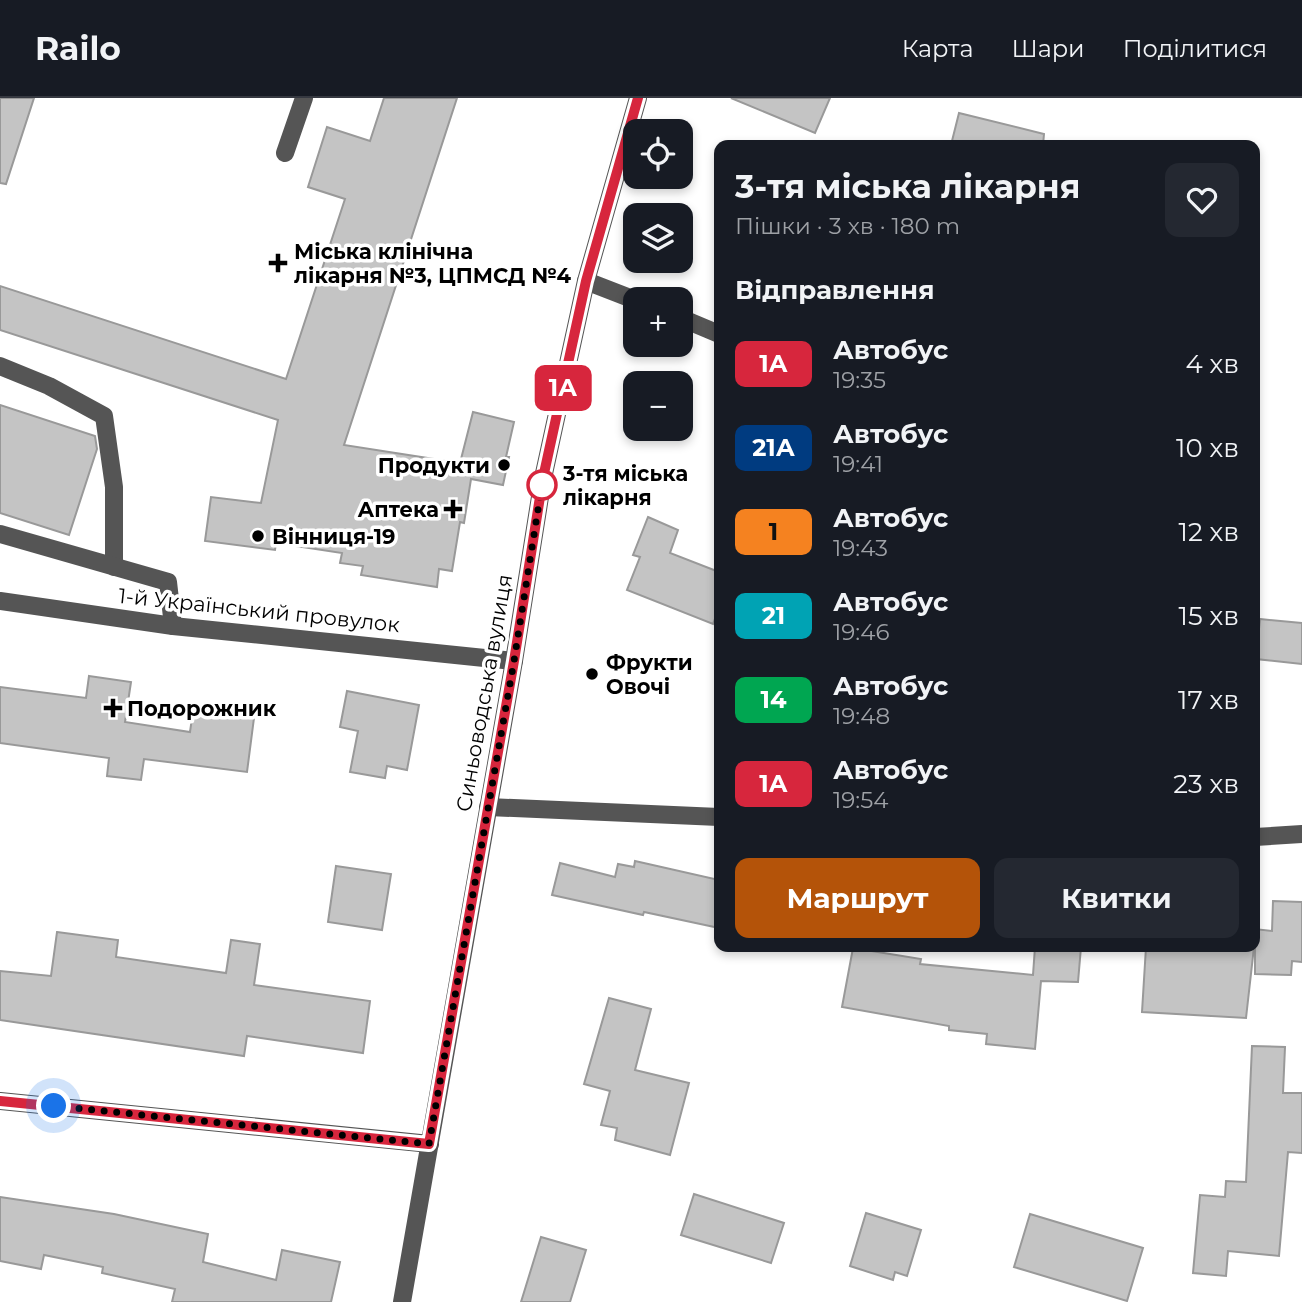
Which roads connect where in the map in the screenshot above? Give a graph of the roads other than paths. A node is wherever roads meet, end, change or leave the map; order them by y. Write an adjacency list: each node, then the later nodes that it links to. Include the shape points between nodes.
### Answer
1 (304, 98): 3 (street)
2 (638, 98): 4 (street, Синьоводська вулиця)
3 (285, 153)
4 (586, 281): 5 (street); 13 (street, Синьоводська вулиця, via 543,478)
5 (623, 295)
6 (693, 323): 7 (street)
7 (714, 332)
8 (0, 366): 10 (street, via 104,416 114,486)
9 (0, 534): 10 (street)
10 (114, 567): 12 (street, via 168,582)
11 (0, 601): 12 (street, 1-й Український провулок)
12 (173, 625): 13 (street, 1-й Український провулок)
13 (514, 661): 14 (street, Синьоводська вулиця)
14 (488, 807): 15 (street); 19 (street, Синьоводська вулиця)
15 (714, 817)
16 (1302, 834): 17 (street)
17 (1260, 837)
18 (0, 1101): 19 (street)
19 (429, 1144): 20 (street, Синьоводська вулиця)
20 (402, 1302)

